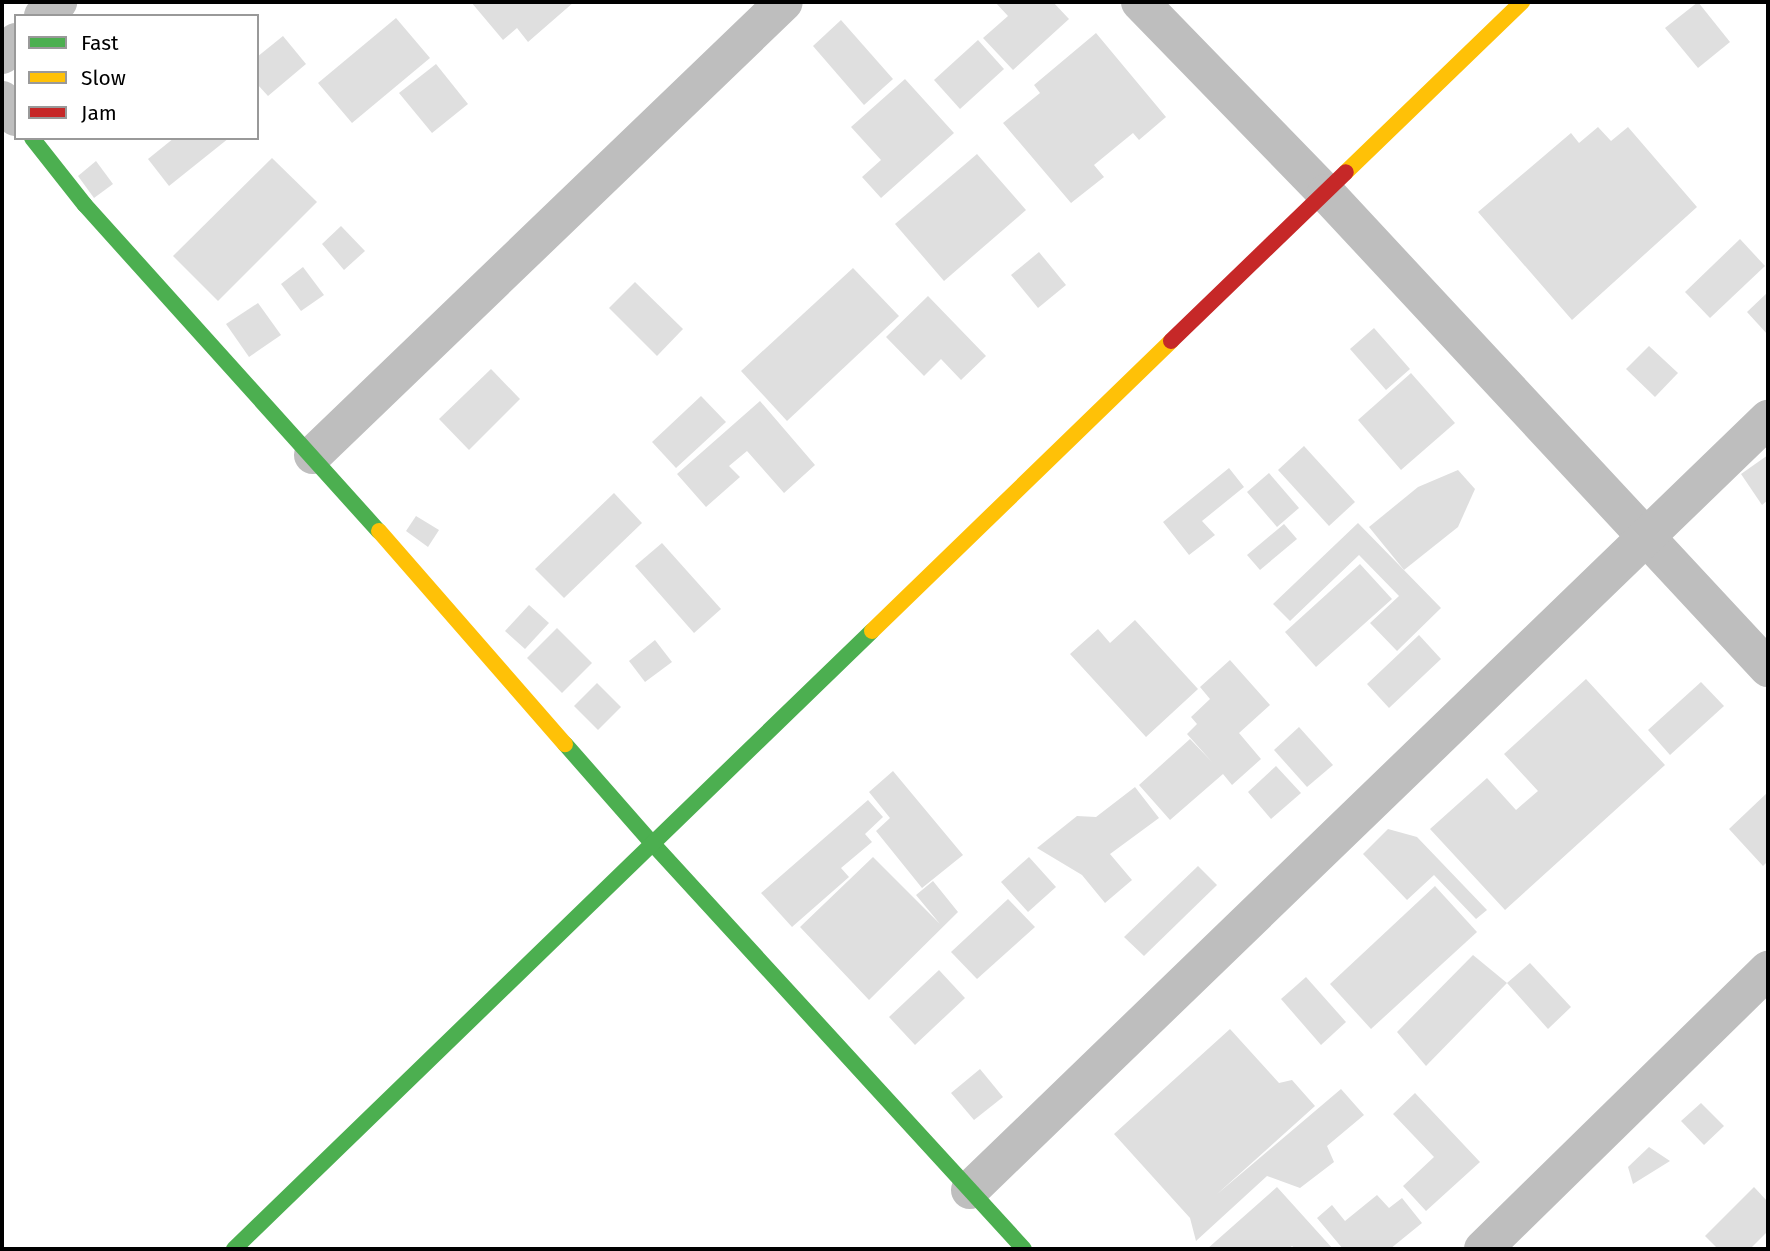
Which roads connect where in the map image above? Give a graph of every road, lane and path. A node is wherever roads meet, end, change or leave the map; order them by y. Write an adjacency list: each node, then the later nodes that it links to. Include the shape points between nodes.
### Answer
1 (58, 2): 5 (street)
2 (784, 2): 11 (street)
3 (1140, 2): 9 (street)
4 (1522, 2): 9 (street)
5 (45, 14)
6 (2, 100): 7 (street)
7 (14, 115)
8 (34, 140): 11 (street, via 85,205)
9 (1326, 193): 12 (street); 14 (street)
10 (1768, 419): 12 (street)
11 (313, 455): 14 (street)
12 (1644, 538): 13 (street); 16 (street)
13 (1768, 668)
14 (653, 844): 16 (street); 17 (street)
15 (1768, 970): 19 (street)
16 (970, 1191): 18 (street)
17 (234, 1249)
18 (1024, 1249)
19 (1483, 1249)

